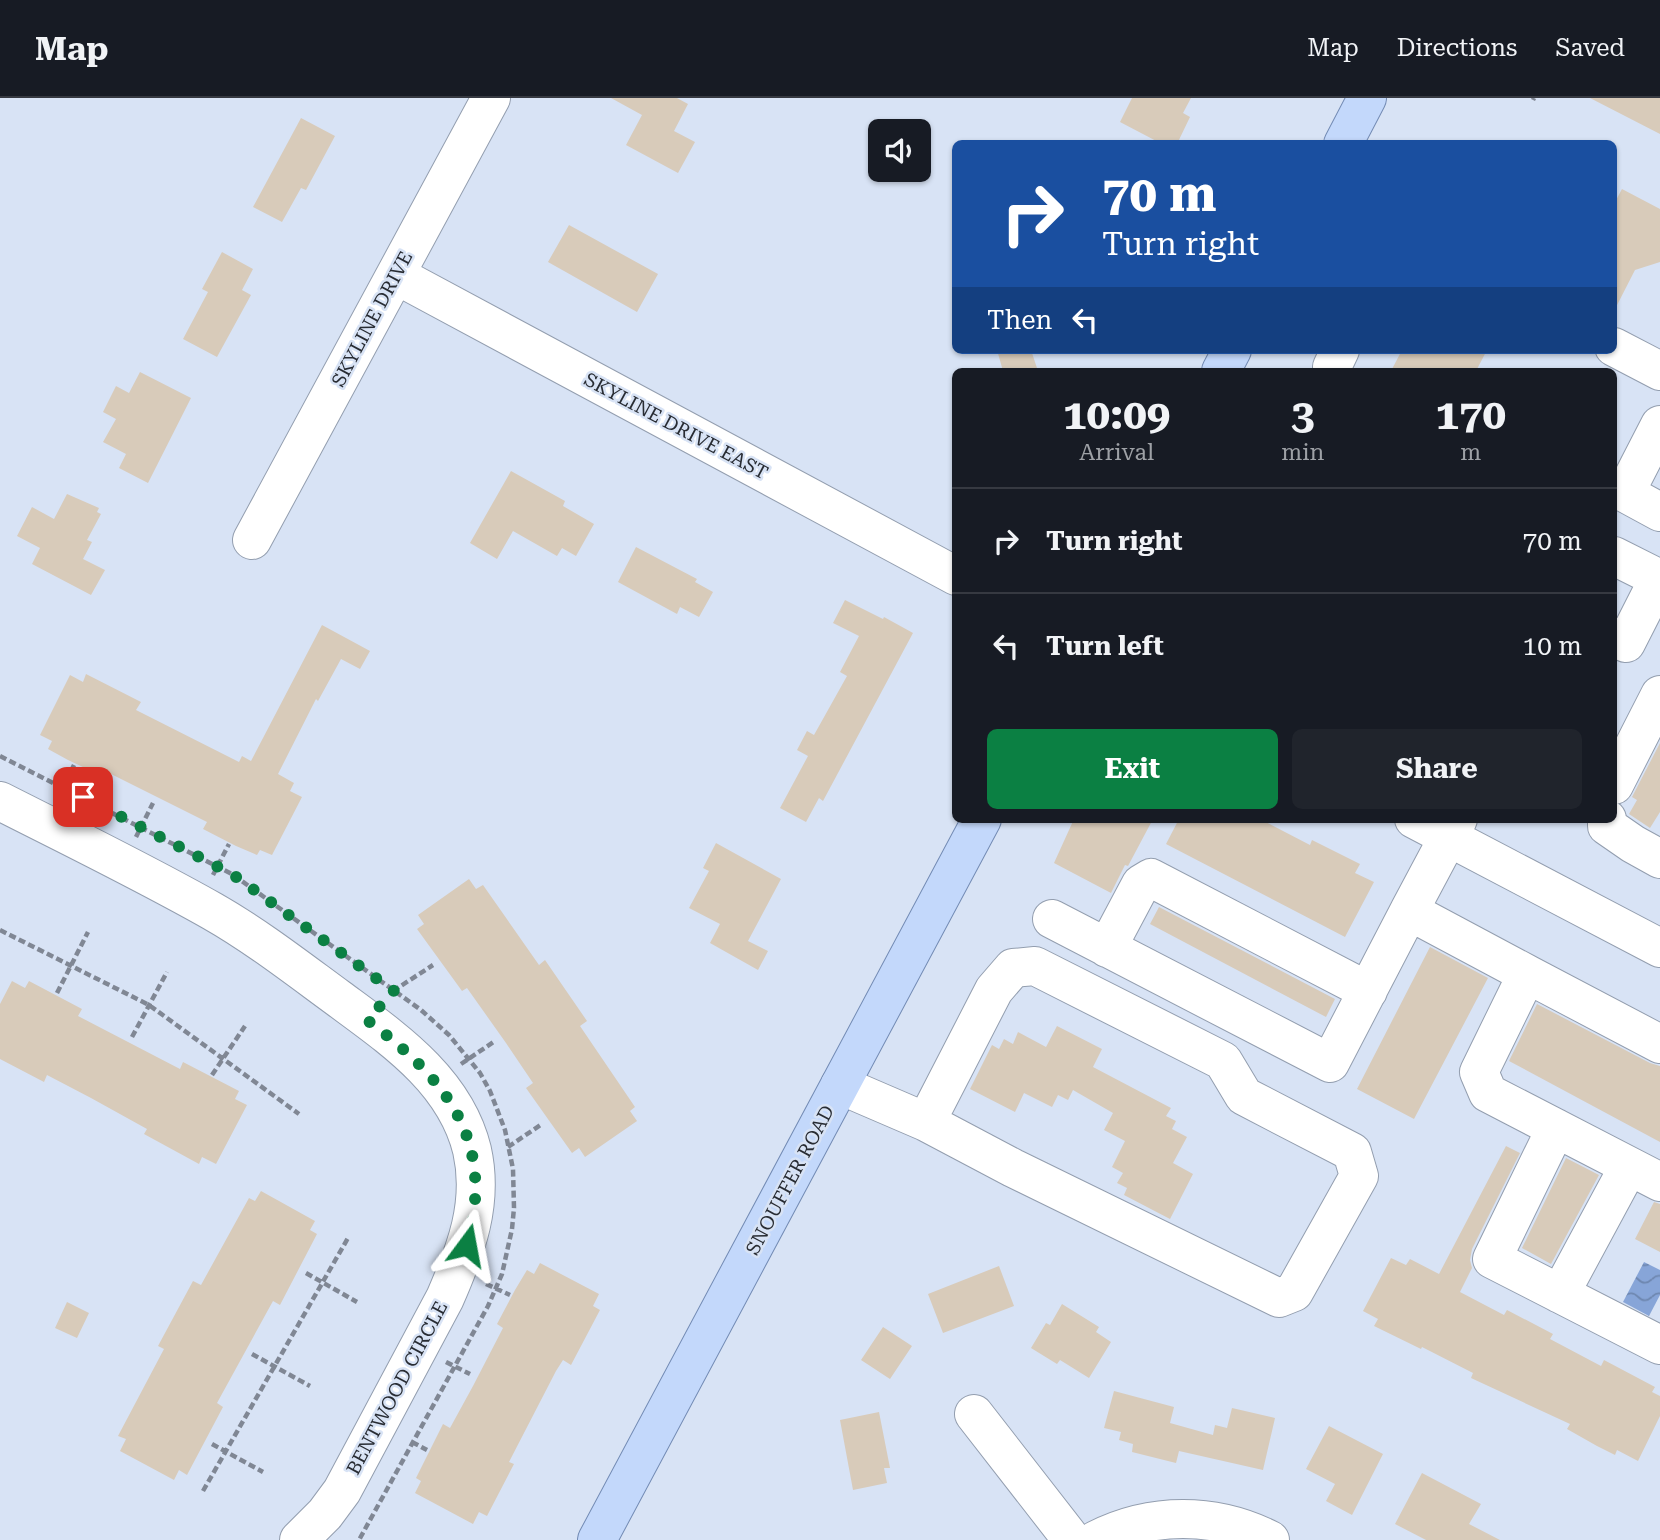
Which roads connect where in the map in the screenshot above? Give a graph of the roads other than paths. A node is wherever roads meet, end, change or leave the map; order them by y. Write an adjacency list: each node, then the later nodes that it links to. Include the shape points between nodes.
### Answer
1 (491, 98): 4 (street, SKYLINE DRIVE)
2 (1367, 98): 3 (main road)
3 (1345, 140)
4 (396, 275): 9 (street, SKYLINE DRIVE); 11 (street, SKYLINE DRIVE EAST)
5 (1617, 349): 6 (street)
6 (1660, 372)
7 (1660, 425): 8 (street, via 1625,493)
8 (1660, 512)
9 (253, 540)
10 (1617, 557): 12 (street)
11 (952, 574)
12 (1660, 578): 13 (street, via 1626,643)
13 (1617, 638)
14 (1660, 695): 15 (street)
15 (1617, 779)
16 (0, 801): 36 (street, BENTWOOD CIRCLE, via 213,911 296,967 407,1051 435,1080 461,1121 473,1157 477,1196 467,1245 446,1298 342,1491)
17 (980, 823): 29 (main road, SNOUFFER ROAD)
18 (1432, 823): 20 (street)
19 (1607, 823): 21 (street)
20 (1454, 828): 22 (street); 25 (street)
21 (1660, 859)
22 (1409, 911): 26 (street); 27 (street)
23 (1052, 919): 24 (street)
24 (1107, 948): 27 (street, via 1141,884 1151,878); 27 (street, via 1330,1063)
25 (1660, 948)
26 (1527, 974): 28 (street); 31 (street, via 1479,1072 1488,1093)
27 (1368, 991)
28 (1660, 1044)
29 (840, 1085): 30 (street); 37 (main road, SNOUFFER ROAD)
30 (926, 1122): 30 (street, via 1279,1298 1294,1292 1359,1176 1352,1152 1244,1096 1223,1061 1035,965 1013,968 994,990)
31 (1556, 1128): 32 (street); 33 (street, via 1492,1259)
32 (1645, 1174): 33 (street)
33 (1560, 1294): 34 (street)
34 (1660, 1345)
35 (974, 1415): 38 (street)
36 (299, 1540)
37 (597, 1540)
38 (1072, 1540)
39 (1096, 1540): 40 (street, via 1141,1522 1165,1520 1208,1520)
40 (1270, 1540)

